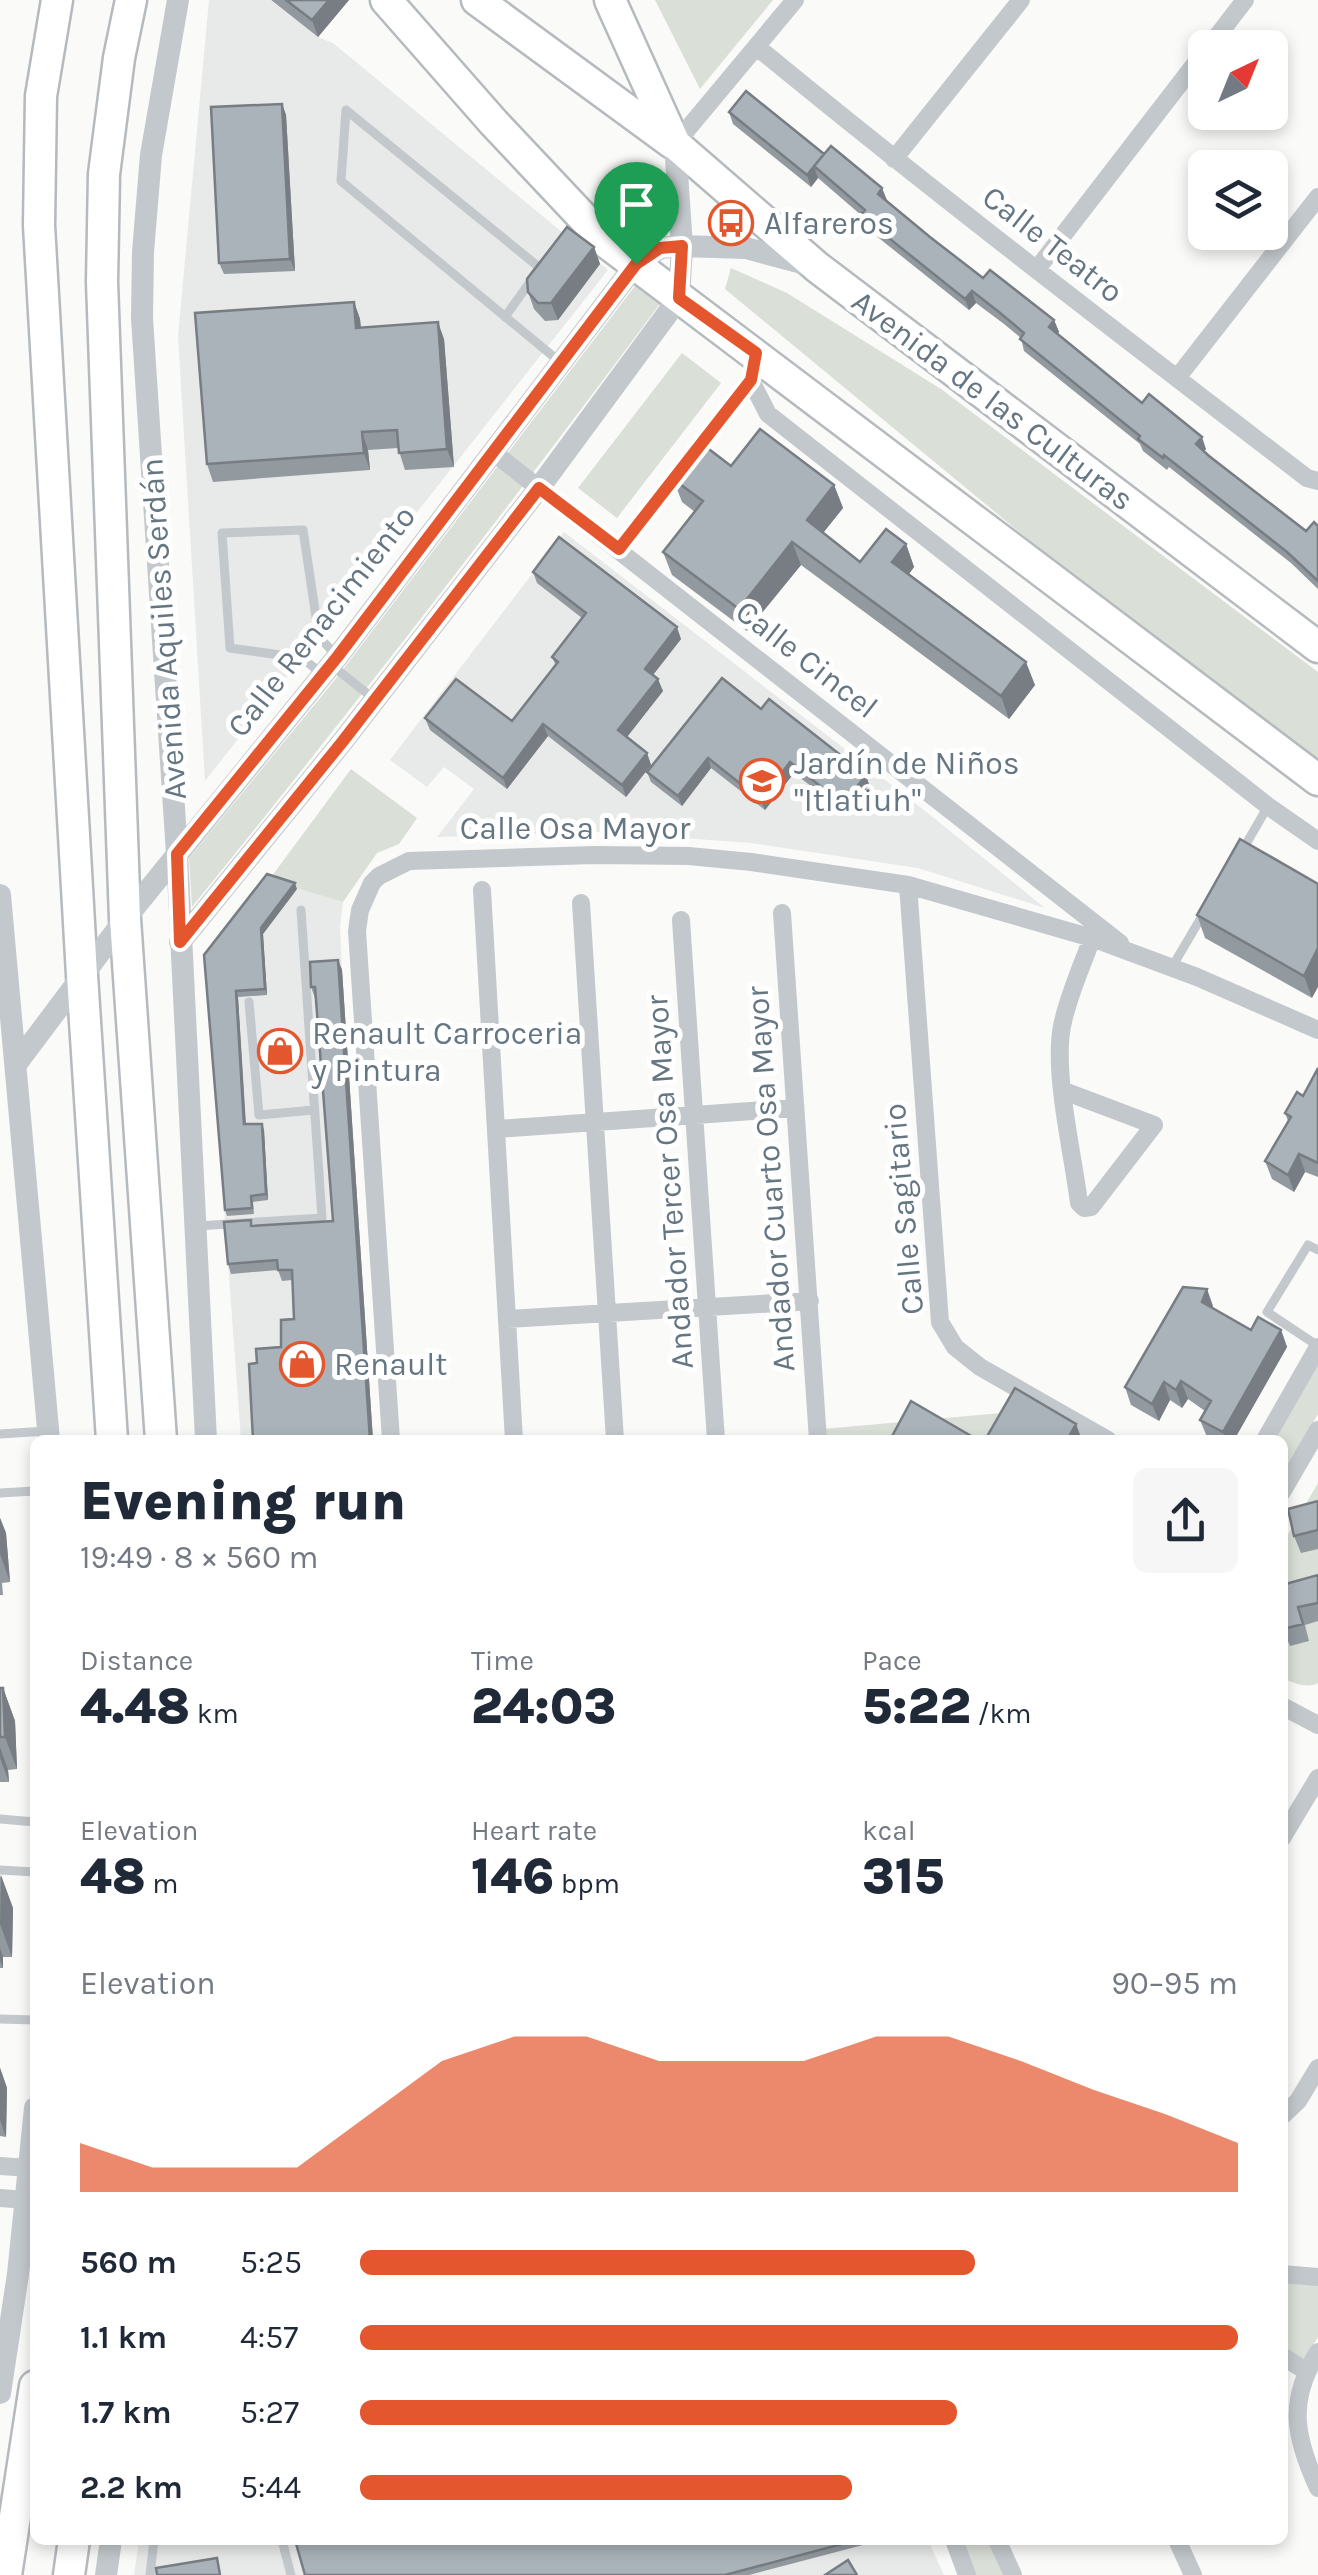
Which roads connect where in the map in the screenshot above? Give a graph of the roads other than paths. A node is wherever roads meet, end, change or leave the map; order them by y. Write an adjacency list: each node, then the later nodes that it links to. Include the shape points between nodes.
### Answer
1 (58, 0): 50 (main road, via 40,96 38,172)
2 (131, 0): 44 (main road, Avenida Aquiles Serdán, via 104,174 102,282)
3 (178, 0): 35 (street, Avenida Aquiles Serdán, via 151,155 142,302)
4 (386, 0): 17 (main road, via 607,243)
5 (477, 0): 13 (main road)
6 (610, 0): 13 (main road, Avenida de las Culturas)
7 (794, 0): 11 (street)
8 (1021, 0): 14 (street)
9 (1244, 0): 10 (street)
10 (1221, 30)
11 (756, 48): 13 (street); 14 (street, Calle Teatro)
12 (1188, 72): 19 (street)
13 (675, 144): 16 (street, Avenida de las Culturas); 18 (main road, Avenida de las Culturas)
14 (894, 159): 19 (street, Calle Teatro)
15 (1318, 196): 24 (street)
16 (682, 246): 17 (street, via 660,248); 18 (street, via 746,248); 20 (street, Avenida de las Culturas)
17 (636, 264): 20 (main road); 22 (street, Calle Renacimiento)
18 (817, 268): 29 (main road, Avenida de las Culturas)
19 (1036, 269): 24 (street, Calle Teatro)
20 (679, 298): 23 (main road); 27 (street)
21 (506, 317): 21 (lane, via 540,268 346,110 340,181); 22 (lane)
22 (562, 364): 25 (street, Calle Renacimiento)
23 (754, 367): 28 (street); 32 (main road); 33 (street, via 768,414)
24 (1177, 378): 26 (street, Calle Teatro)
25 (494, 453): 27 (street, Calle Cincel); 30 (street, Calle Renacimiento)
26 (1318, 480)
27 (539, 488): 28 (street, Calle Cincel); 31 (street)
28 (619, 549): 48 (street, Calle Cincel)
29 (1318, 647)
30 (331, 666): 30 (lane, via 319,637 303,530 222,534 230,648); 31 (lane); 35 (street, Calle Renacimiento)
31 (375, 700): 47 (street)
32 (1318, 780)
33 (1268, 806): 34 (street); 36 (lane)
34 (1318, 842)
35 (177, 854): 44 (street, Calle Renacimiento); 47 (street, Avenida Aquiles Serdán)
36 (1240, 854)
37 (908, 885): 46 (street, Calle Osa Mayor); 74 (street, Calle Osa Mayor, via 751,862 651,856 420,860 379,876 367,891 357,931); 79 (street, Calle Sagitario, via 940,1322 955,1347 980,1367)
38 (482, 890): 59 (street)
39 (0, 894): 53 (street)
40 (581, 903): 58 (street)
41 (1210, 903): 49 (lane)
42 (301, 910): 56 (lane)
43 (782, 914): 55 (street, Andador Cuarto Osa Mayor)
44 (124, 919): 50 (street, Calle Renacimiento); 72 (main road, Avenida Aquiles Serdán)
45 (682, 920): 57 (street, Andador Tercer Osa Mayor)
46 (1092, 938): 48 (street, Calle Osa Mayor); 54 (street, via 1062,1026)
47 (180, 942): 60 (street, Avenida Aquiles Serdán)
48 (1128, 950): 49 (street, Calle Osa Mayor)
49 (1172, 967): 52 (street, Calle Osa Mayor)
50 (82, 975): 53 (street, Calle Renacimiento); 71 (main road)
51 (249, 1002): 56 (lane, via 258,1115)
52 (1318, 1030)
53 (18, 1063): 70 (street)
54 (1064, 1091): 54 (street, via 1079,1203 1091,1207 1154,1125)
55 (794, 1108): 57 (street); 62 (street, Andador Cuarto Osa Mayor)
56 (314, 1110): 60 (lane, via 322,1218)
57 (696, 1117): 58 (street); 63 (street, Andador Tercer Osa Mayor)
58 (596, 1121): 59 (street); 64 (street)
59 (496, 1128): 65 (street)
60 (195, 1226): 73 (street, Avenida Aquiles Serdán)
61 (1318, 1250): 66 (lane, via 1308,1245 1267,1312)
62 (810, 1301): 63 (street); 78 (street, Andador Cuarto Osa Mayor)
63 (707, 1305): 64 (street); 77 (street, Andador Tercer Osa Mayor)
64 (608, 1313): 65 (street); 76 (street)
65 (508, 1318): 75 (street)
66 (1318, 1346): 80 (street)
67 (1318, 1430): 81 (street)
68 (0, 1434): 69 (lane)
69 (30, 1435)
70 (48, 1435)
71 (112, 1435)
72 (161, 1435)
73 (206, 1435)
74 (391, 1435)
75 (514, 1435)
76 (615, 1435)
77 (716, 1435)
78 (818, 1435)
79 (1099, 1435)
80 (1268, 1435)
81 (1288, 1482)
82 (30, 1490): 83 (lane)
83 (0, 1493)
84 (1288, 1709): 85 (street)
85 (1318, 1724)
86 (1318, 1778): 89 (street)
87 (0, 1819): 88 (lane)
88 (30, 1822)
89 (1288, 1828)
90 (0, 1870): 91 (lane)
91 (30, 1872)
92 (0, 2019): 93 (lane)
93 (30, 2020)
94 (1318, 2068): 95 (street)
95 (1288, 2110)
96 (30, 2158): 98 (street)
97 (0, 2166): 98 (street)
98 (29, 2168): 100 (street)
99 (0, 2198): 100 (street)
100 (26, 2200): 106 (street)
101 (1288, 2274): 102 (street)
102 (1318, 2277)
103 (1318, 2352): 105 (street)
104 (1288, 2360): 105 (street)
105 (1306, 2371): 108 (street, via 1296,2424)
106 (0, 2394)
107 (30, 2419): 116 (main road)
108 (1318, 2488)
109 (73, 2545): 117 (main road)
110 (111, 2545): 118 (street)
111 (153, 2545): 119 (lane)
112 (283, 2545): 120 (lane)
113 (956, 2545): 121 (street)
114 (1000, 2545): 122 (street)
115 (1178, 2545): 123 (street)
116 (6, 2575)
117 (69, 2575)
118 (106, 2575)
119 (150, 2575)
120 (291, 2575)
121 (967, 2575)
122 (1013, 2575)
123 (1193, 2575)

